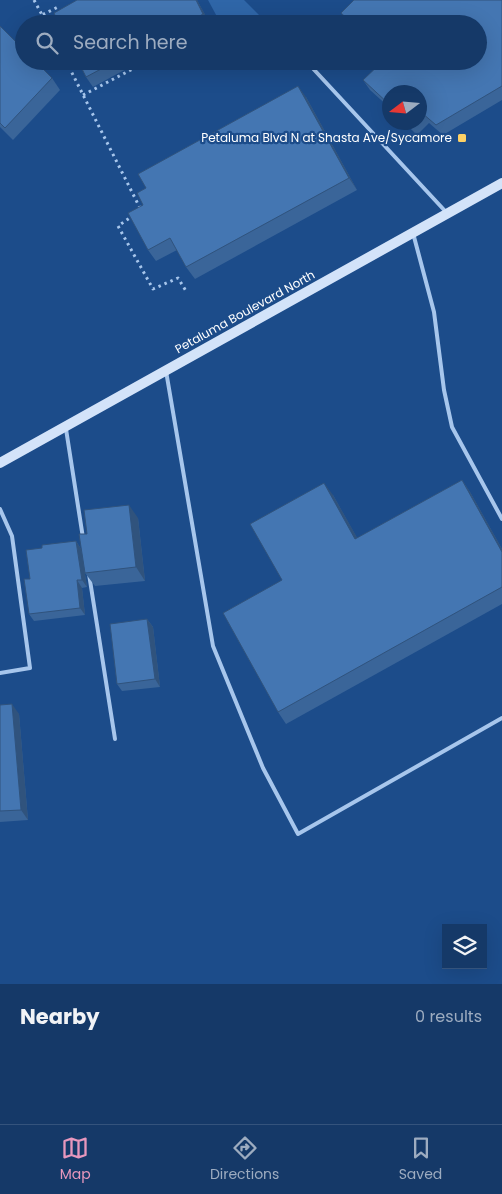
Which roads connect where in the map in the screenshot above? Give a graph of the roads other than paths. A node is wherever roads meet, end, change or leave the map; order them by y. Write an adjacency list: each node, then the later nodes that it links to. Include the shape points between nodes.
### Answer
1 (314, 70): 3 (lane)
2 (502, 184): 3 (main road, Petaluma Boulevard North)
3 (448, 214): 4 (main road, Petaluma Boulevard North)
4 (413, 233): 5 (main road, Petaluma Boulevard North); 9 (lane, via 434,312 452,427)
5 (166, 370): 6 (main road, Petaluma Boulevard North); 13 (lane, via 214,646 263,768 298,834)
6 (66, 426): 7 (main road, Petaluma Boulevard North); 10 (lane)
7 (0, 463)
8 (0, 509): 12 (lane, via 12,536 30,668)
9 (502, 519)
10 (84, 544)
11 (87, 563): 14 (lane)
12 (0, 673)
13 (502, 718)
14 (115, 740)

